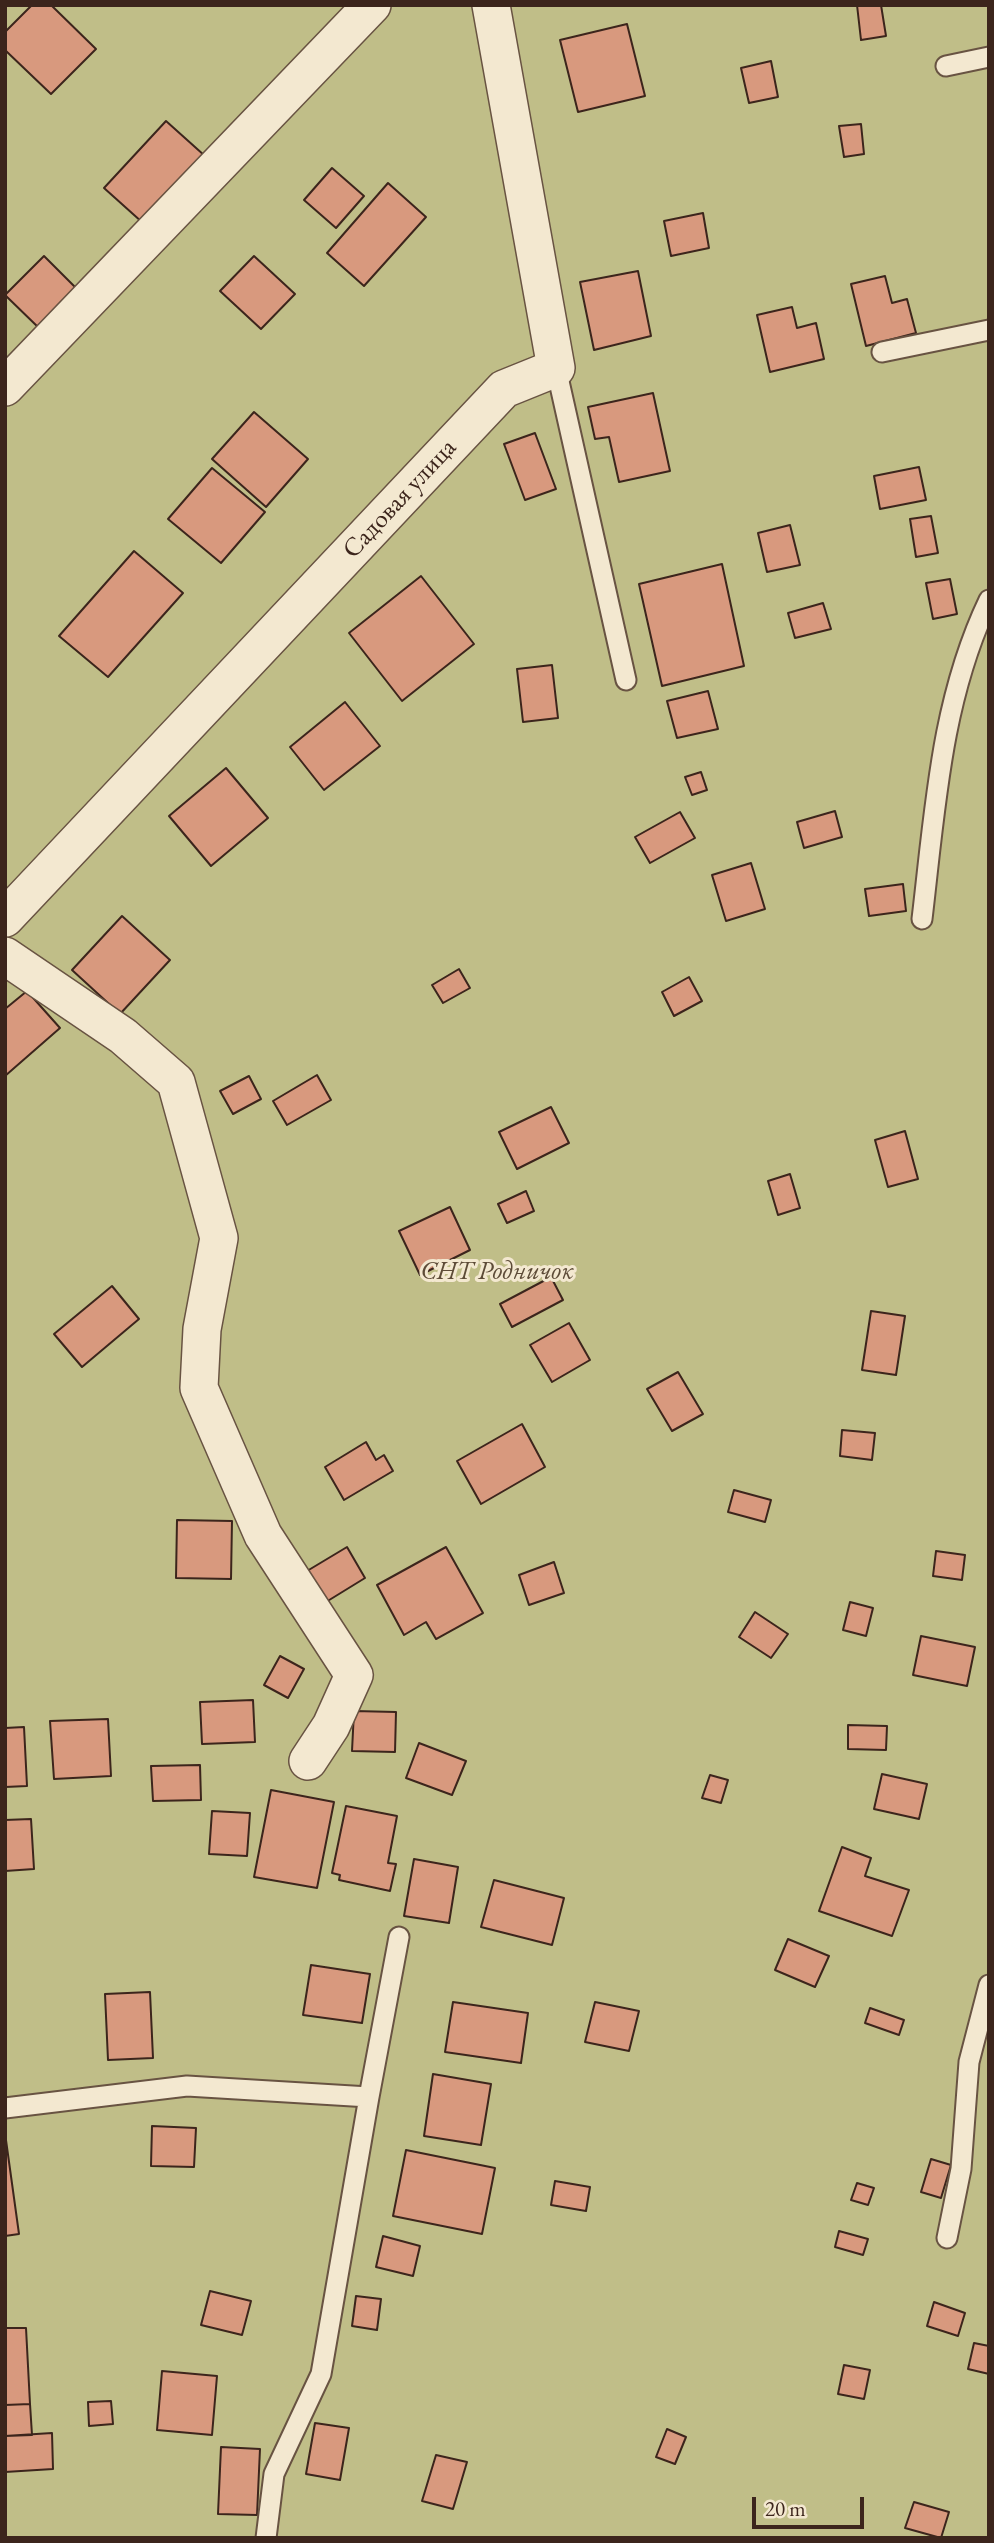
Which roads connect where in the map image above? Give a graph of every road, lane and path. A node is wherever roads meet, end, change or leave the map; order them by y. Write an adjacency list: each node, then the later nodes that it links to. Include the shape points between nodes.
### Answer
1 (372, 5): 8 (street)
2 (491, 5): 7 (street)
3 (989, 57): 4 (lane)
4 (946, 66)
5 (989, 330): 6 (lane)
6 (882, 352)
7 (556, 368): 10 (lane); 11 (street, Садовая улица, via 504,388)
8 (5, 387)
9 (989, 600): 12 (lane, via 970,640 942,748)
10 (626, 680)
11 (5, 918)
12 (922, 919)
13 (5, 956): 14 (street, via 123,1036 176,1082 219,1238 202,1329 199,1388 263,1535 354,1675 331,1726)
14 (308, 1760)
15 (399, 1937): 17 (lane)
16 (989, 1985): 19 (lane, via 969,2062 961,2169)
17 (369, 2098): 18 (lane, via 187,2086); 20 (lane, via 320,2374 274,2474)
18 (5, 2108)
19 (947, 2238)
20 (266, 2538)

